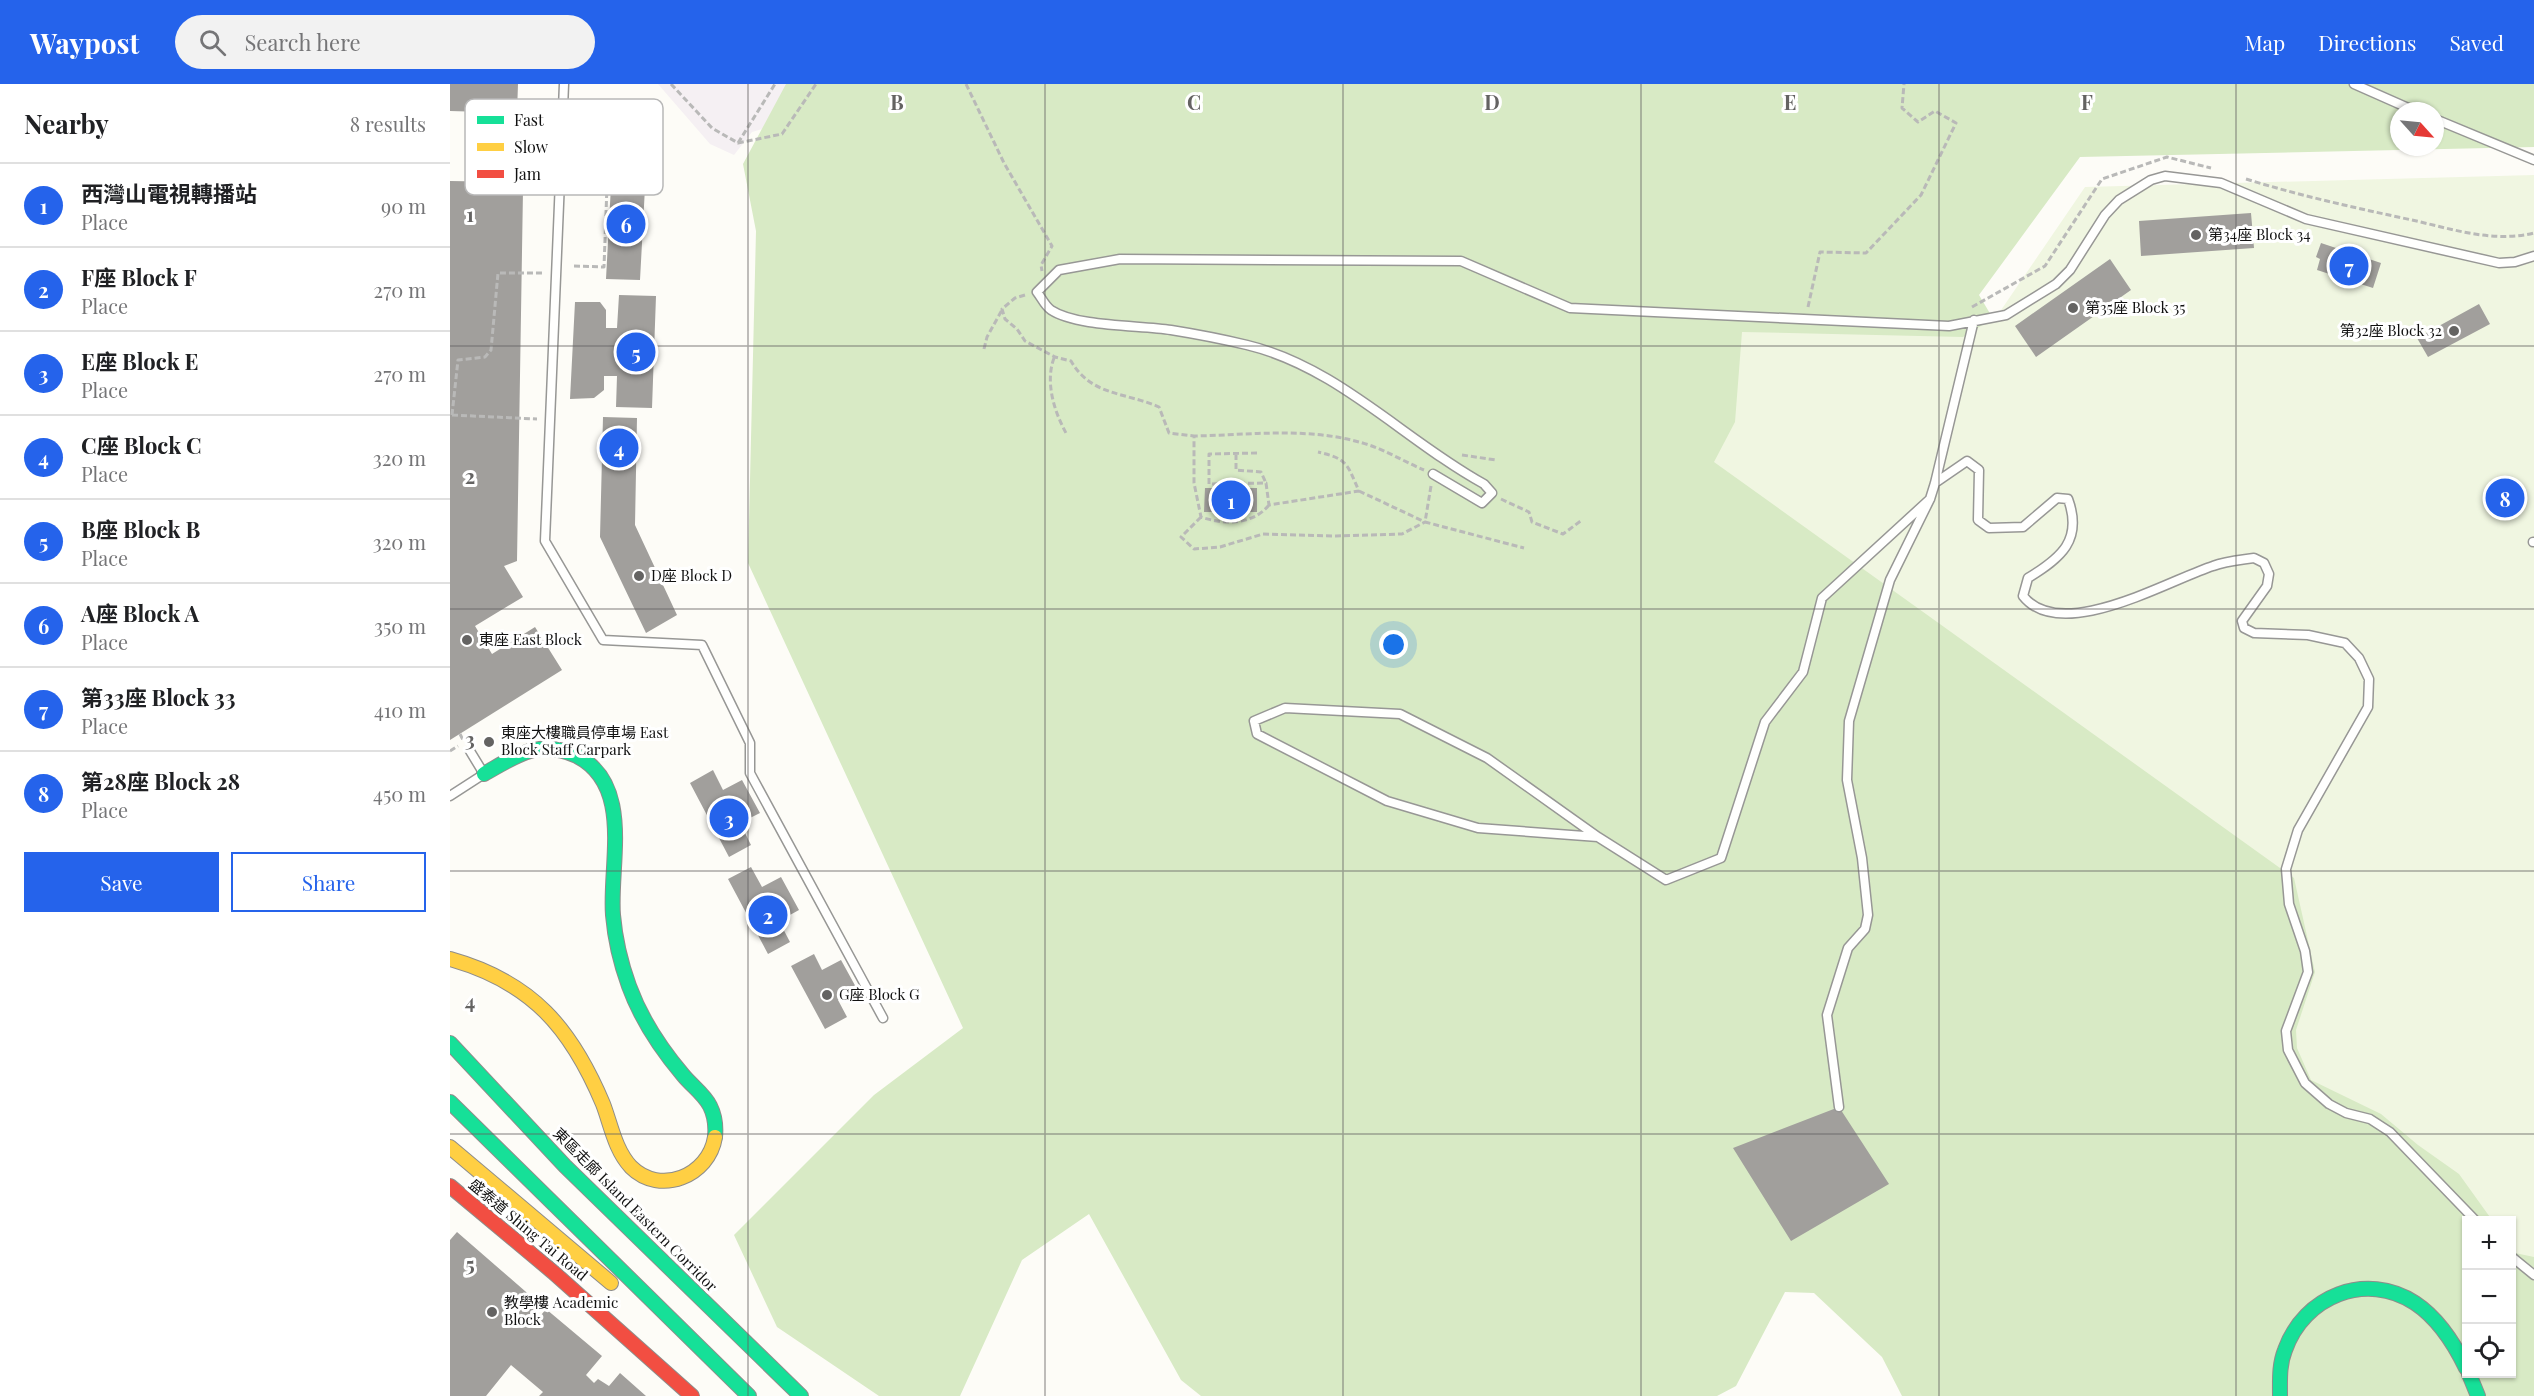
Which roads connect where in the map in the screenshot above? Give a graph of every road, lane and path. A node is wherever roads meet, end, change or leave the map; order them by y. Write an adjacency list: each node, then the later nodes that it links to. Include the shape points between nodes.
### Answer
1 (564, 84): 8 (lane)
2 (671, 84): 11 (path, via 712,128)
3 (775, 84): 11 (path)
4 (816, 84): 11 (path, via 782,134)
5 (966, 84): 21 (path, via 1004,163 1052,246 1041,265)
6 (1904, 84): 24 (path, via 1902,108 1918,122 1935,111 1956,123 1921,195 1866,253 1820,252)
7 (2354, 84): 9 (lane)
8 (563, 99)
9 (2395, 102)
10 (2444, 123): 12 (lane)
11 (738, 142)
12 (2534, 160)
13 (2213, 169): 23 (path, via 2167,157 2102,179 2045,266)
14 (2246, 179): 17 (path, via 2311,199 2480,235 2516,237)
15 (559, 195): 51 (lane, via 545,541 603,640 702,645 750,743 750,773)
16 (607, 195): 19 (path, via 604,267)
17 (2534, 233)
18 (2534, 256): 25 (lane, via 2499,263 2306,219 2221,183 2165,176 2119,200 2056,284 2006,315)
19 (574, 266)
20 (544, 273): 28 (path, via 498,273 491,350 485,357 458,360)
21 (1040, 289): 22 (path, via 1015,298); 24 (lane, via 1059,270 1120,259 1461,261 1570,308); 39 (lane, via 1050,309 1083,321 1170,329 1249,345 1300,364 1354,394)
22 (1002, 309): 26 (path); 27 (path, via 1005,319 1025,341)
23 (1968, 309)
24 (1806, 319): 25 (lane, via 1949,326)
25 (1974, 320): 37 (lane)
26 (984, 349)
27 (1054, 357): 30 (path, via 1050,369 1052,393 1056,414); 31 (path, via 1071,362 1079,376 1093,386 1159,407 1169,432)
28 (451, 415): 29 (path)
29 (537, 419)
30 (1066, 433)
31 (1194, 436): 35 (path, via 1299,432 1339,437 1370,445); 42 (path, via 1194,483)
32 (1318, 452): 38 (path, via 1346,463)
33 (1257, 453): 34 (path)
34 (1236, 454): 36 (path, via 1236,471 1261,472); 36 (path, via 1209,454 1209,484)
35 (1432, 474): 39 (lane, via 1482,503); 44 (path)
36 (1266, 483): 41 (path)
37 (1935, 483): 40 (lane); 59 (lane, via 1967,461 1979,470 1978,520 1989,528 2023,527 2057,498 2068,499 2073,513 2066,549 2055,562 2028,578 2023,596 2029,604 2052,612 2113,607 2214,565 2254,558 2264,563 2269,573 2266,586 2242,621 2244,628 2254,633 2330,638 2345,643 2359,658 2369,679 2368,706 2298,830 2286,869 2289,904 2308,972 2286,1031 2288,1050 2305,1083 2329,1104 2370,1119 2390,1132)
38 (1359, 491): 41 (path); 44 (path)
39 (1492, 493): 43 (path, via 1529,512 1532,522 1563,534)
40 (1930, 499): 49 (lane, via 1822,598 1803,672 1765,722 1720,858 1666,880); 55 (lane, via 1890,580 1849,721 1846,780 1862,858 1868,915 1865,929 1848,948 1827,1015)
41 (1269, 505): 42 (path, via 1249,521)
42 (1201, 517): 44 (path, via 1181,537 1194,549 1220,547 1263,534 1402,534)
43 (1582, 520)
44 (1425, 522): 45 (path)
45 (1524, 548)
46 (470, 751): 47 (lane)
47 (484, 774): 48 (lane); 50 (main road, via 528,750 549,749 584,759 605,782 612,803 613,916 619,953 633,997 649,1027 712,1109 716,1133 705,1162 691,1174 670,1181 648,1178 632,1168 622,1155 576,1050 549,1014 513,984)
48 (450, 796)
49 (1598, 837): 49 (lane, via 1478,828 1387,801 1257,734 1254,721 1285,708 1401,714 1486,758)
50 (450, 959)
51 (883, 1018)
52 (450, 1043): 57 (main road, 東區走廊 Island Eastern Corridor)
53 (450, 1060): 57 (main road)
54 (450, 1102): 66 (main road)
55 (1839, 1107)
56 (450, 1146): 66 (main road)
57 (565, 1166): 67 (main road, 東區走廊 Island Eastern Corridor)
58 (450, 1186): 65 (main road, 盛泰道 Shing Tai Road)
59 (2470, 1216)
60 (2516, 1261): 61 (lane)
61 (2534, 1275)
62 (2462, 1361): 64 (main road, via 2444,1331 2415,1302 2382,1289 2352,1289 2316,1307 2291,1333 2279,1368)
63 (2471, 1378): 68 (main road)
64 (2280, 1395)
65 (692, 1396)
66 (748, 1396)
67 (801, 1396)
68 (2478, 1396)

